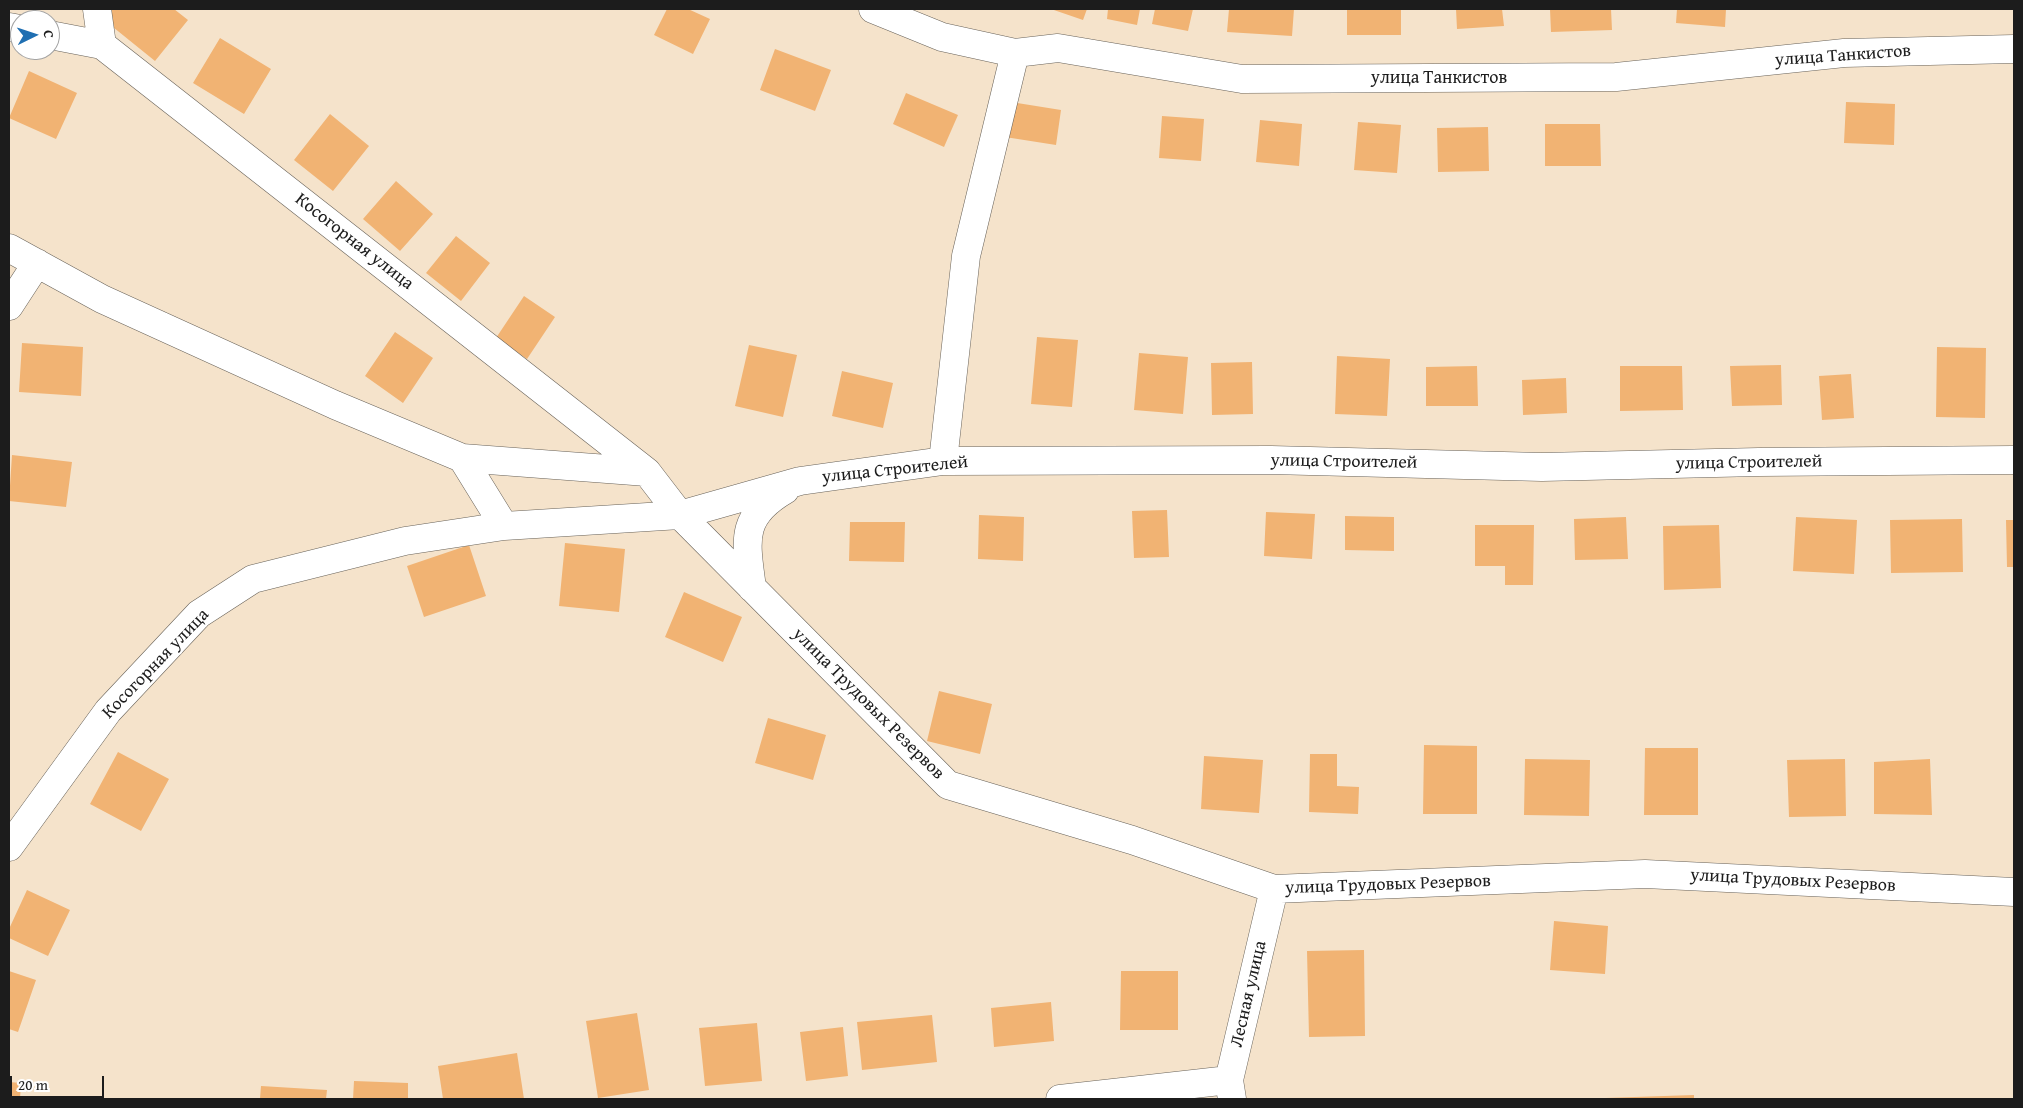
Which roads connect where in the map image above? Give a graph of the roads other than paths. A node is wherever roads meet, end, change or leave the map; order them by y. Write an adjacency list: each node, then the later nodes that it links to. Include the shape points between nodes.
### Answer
1 (97, 9): 4 (street)
2 (873, 9): 6 (street, улица Танкистов, via 942,37)
3 (60, 37): 4 (street, Косогорная улица)
4 (102, 45): 13 (street, Косогорная улица)
5 (2014, 49): 6 (street, улица Танкистов, via 1844,53 1616,77 1242,80 1058,48)
6 (1015, 53): 12 (street, via 966,256)
7 (9, 248): 8 (street)
8 (36, 263): 9 (street); 10 (street, via 111,303 335,405)
9 (9, 306)
10 (462, 458): 13 (street); 16 (street)
11 (2014, 460): 12 (street, улица Строителей, via 1542,467 1271,460)
12 (944, 461): 14 (street, улица Строителей)
13 (647, 472): 15 (street, Косогорная улица)
14 (800, 481): 15 (street, улица Строителей); 17 (street, via 768,500 752,520 747,545)
15 (680, 515): 16 (street, улица Строителей); 17 (street, улица Трудовых Резервов)
16 (504, 526): 18 (street, Косогорная улица, via 405,541 253,579 199,614 108,711)
17 (752, 588): 19 (street, улица Трудовых Резервов, via 948,785 1132,840)
18 (9, 847)
19 (1274, 889): 20 (street, улица Трудовых Резервов, via 1646,874); 21 (street, Лесная улица)
20 (2014, 892)
21 (1230, 1090): 22 (street)
22 (1060, 1099)

